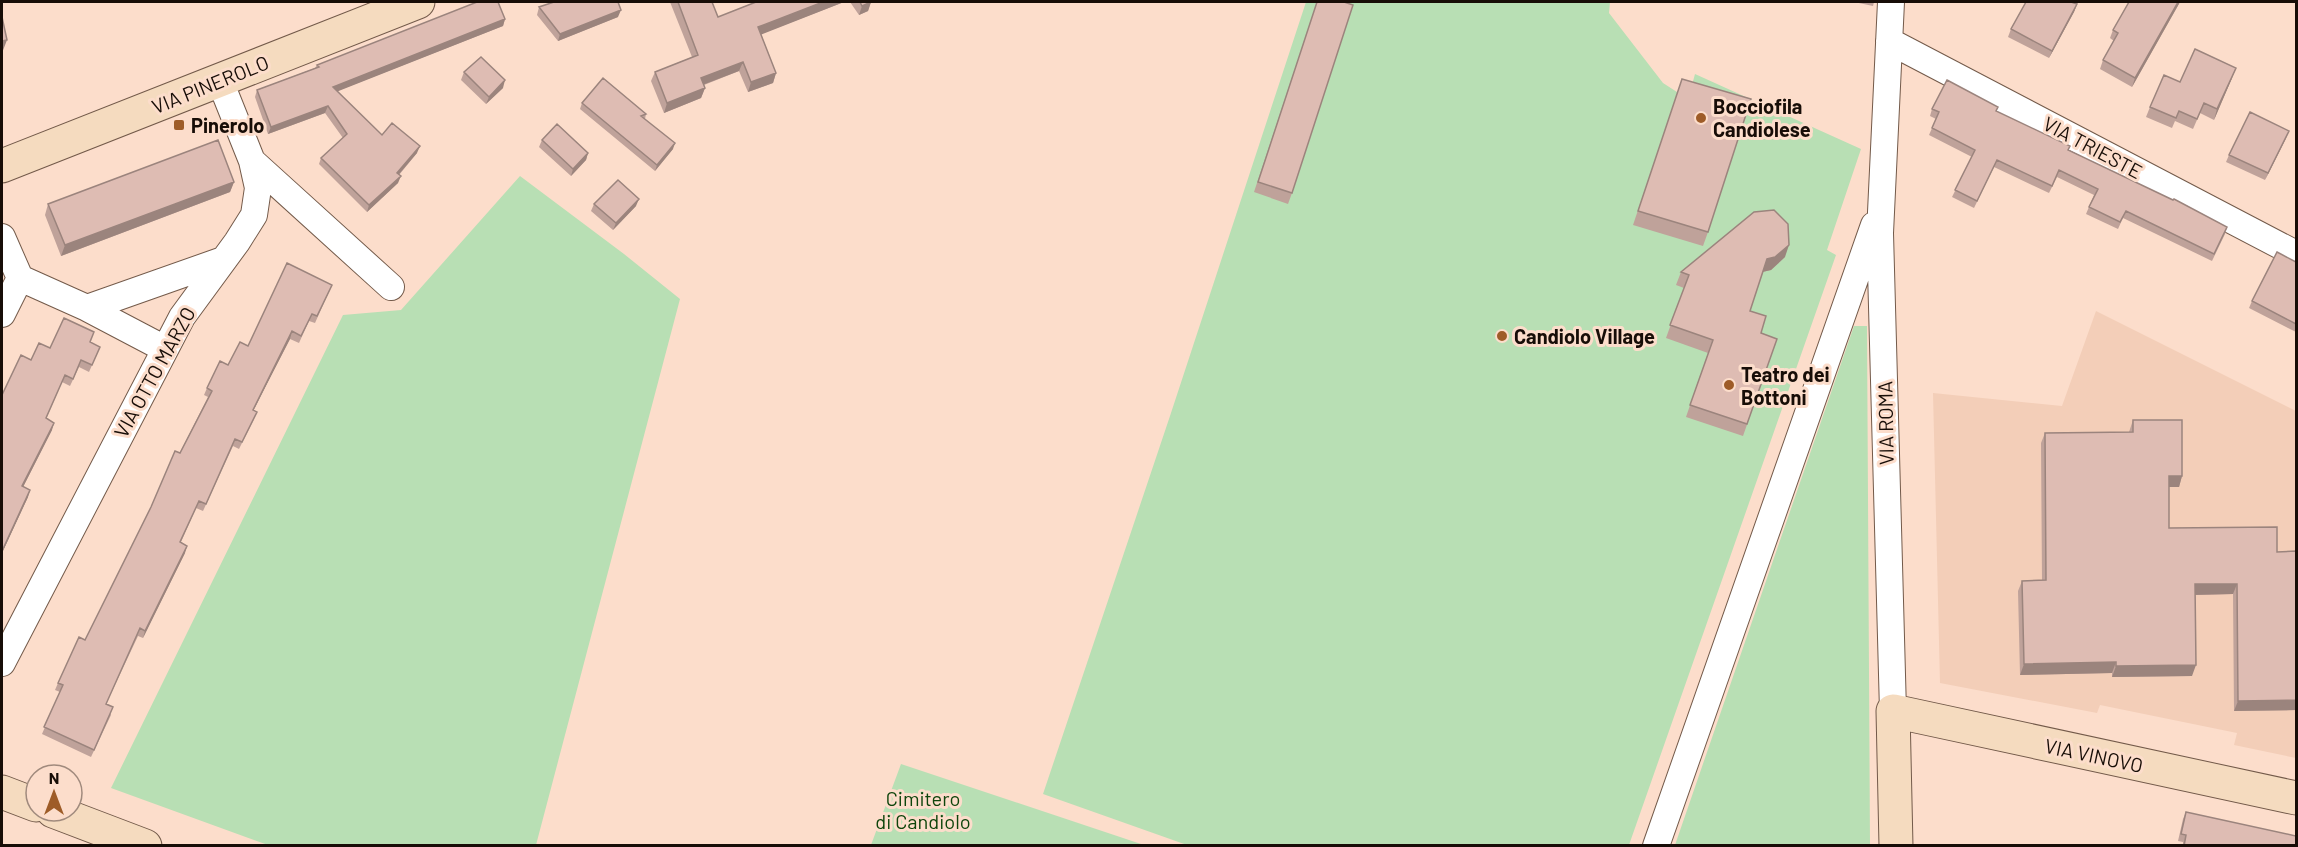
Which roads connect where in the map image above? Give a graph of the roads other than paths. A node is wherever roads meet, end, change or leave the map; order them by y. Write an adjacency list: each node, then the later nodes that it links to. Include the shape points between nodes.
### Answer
1 (418, 2): 4 (street, VIA PINEROLO)
2 (1891, 2): 3 (street, VIA ROMA)
3 (1889, 40): 7 (street, VIA ROMA); 9 (street, VIA TRIESTE)
4 (218, 81): 5 (street, VIA OTTO MARZO); 6 (street, VIA PINEROLO)
5 (252, 161): 10 (street, VIA OTTO MARZO, via 258,188 254,214); 12 (street)
6 (2, 166)
7 (1881, 205): 17 (street, VIA ROMA); 23 (street)
8 (2, 237): 11 (street)
9 (2296, 254)
10 (223, 260): 13 (street); 15 (street, VIA OTTO MARZO, via 182,317)
11 (20, 278): 13 (street); 14 (street)
12 (391, 288)
13 (87, 308): 15 (street)
14 (2, 314)
15 (165, 349): 16 (street, VIA OTTO MARZO)
16 (2, 663)
17 (1893, 711): 19 (street, VIA VINOVO); 24 (street, VIA ROMA)
18 (2, 792): 20 (street)
19 (2296, 798)
20 (24, 800)
21 (84, 823): 22 (street)
22 (146, 846)
23 (1656, 846)
24 (1896, 846)

